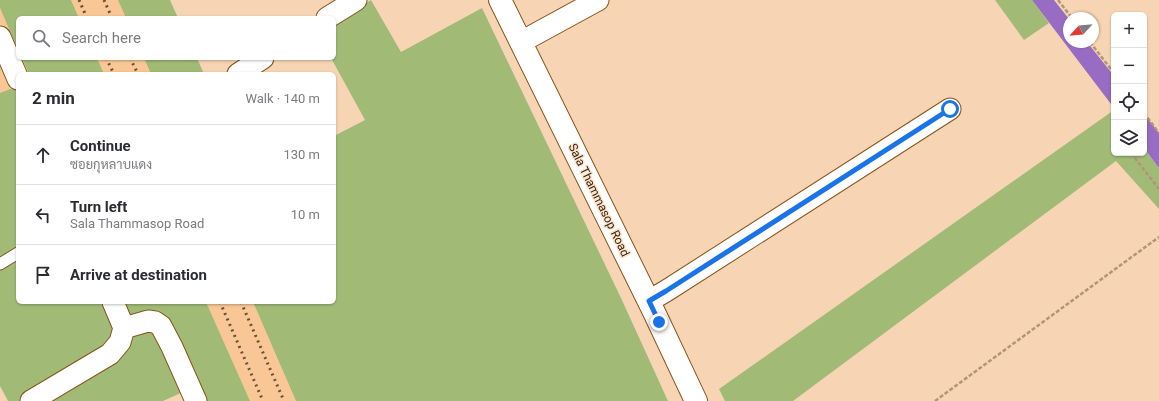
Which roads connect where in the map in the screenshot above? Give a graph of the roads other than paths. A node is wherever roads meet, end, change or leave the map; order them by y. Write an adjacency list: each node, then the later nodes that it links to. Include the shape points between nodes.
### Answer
1 (356, 0): 4 (street)
2 (500, 0): 6 (street, Sala Thammasop Road)
3 (598, 0): 6 (street)
4 (330, 16)
5 (0, 37): 9 (street)
6 (522, 42): 13 (street, Sala Thammasop Road)
7 (261, 60): 8 (street)
8 (241, 72)
9 (16, 74)
10 (950, 109): 13 (street)
11 (16, 254): 12 (lane)
12 (0, 264)
13 (649, 301): 18 (street, Sala Thammasop Road)
14 (114, 304): 15 (street)
15 (124, 328): 16 (street, via 120,342 110,354); 17 (street, via 148,320 161,326)
16 (31, 401)
17 (196, 401)
18 (696, 401)

